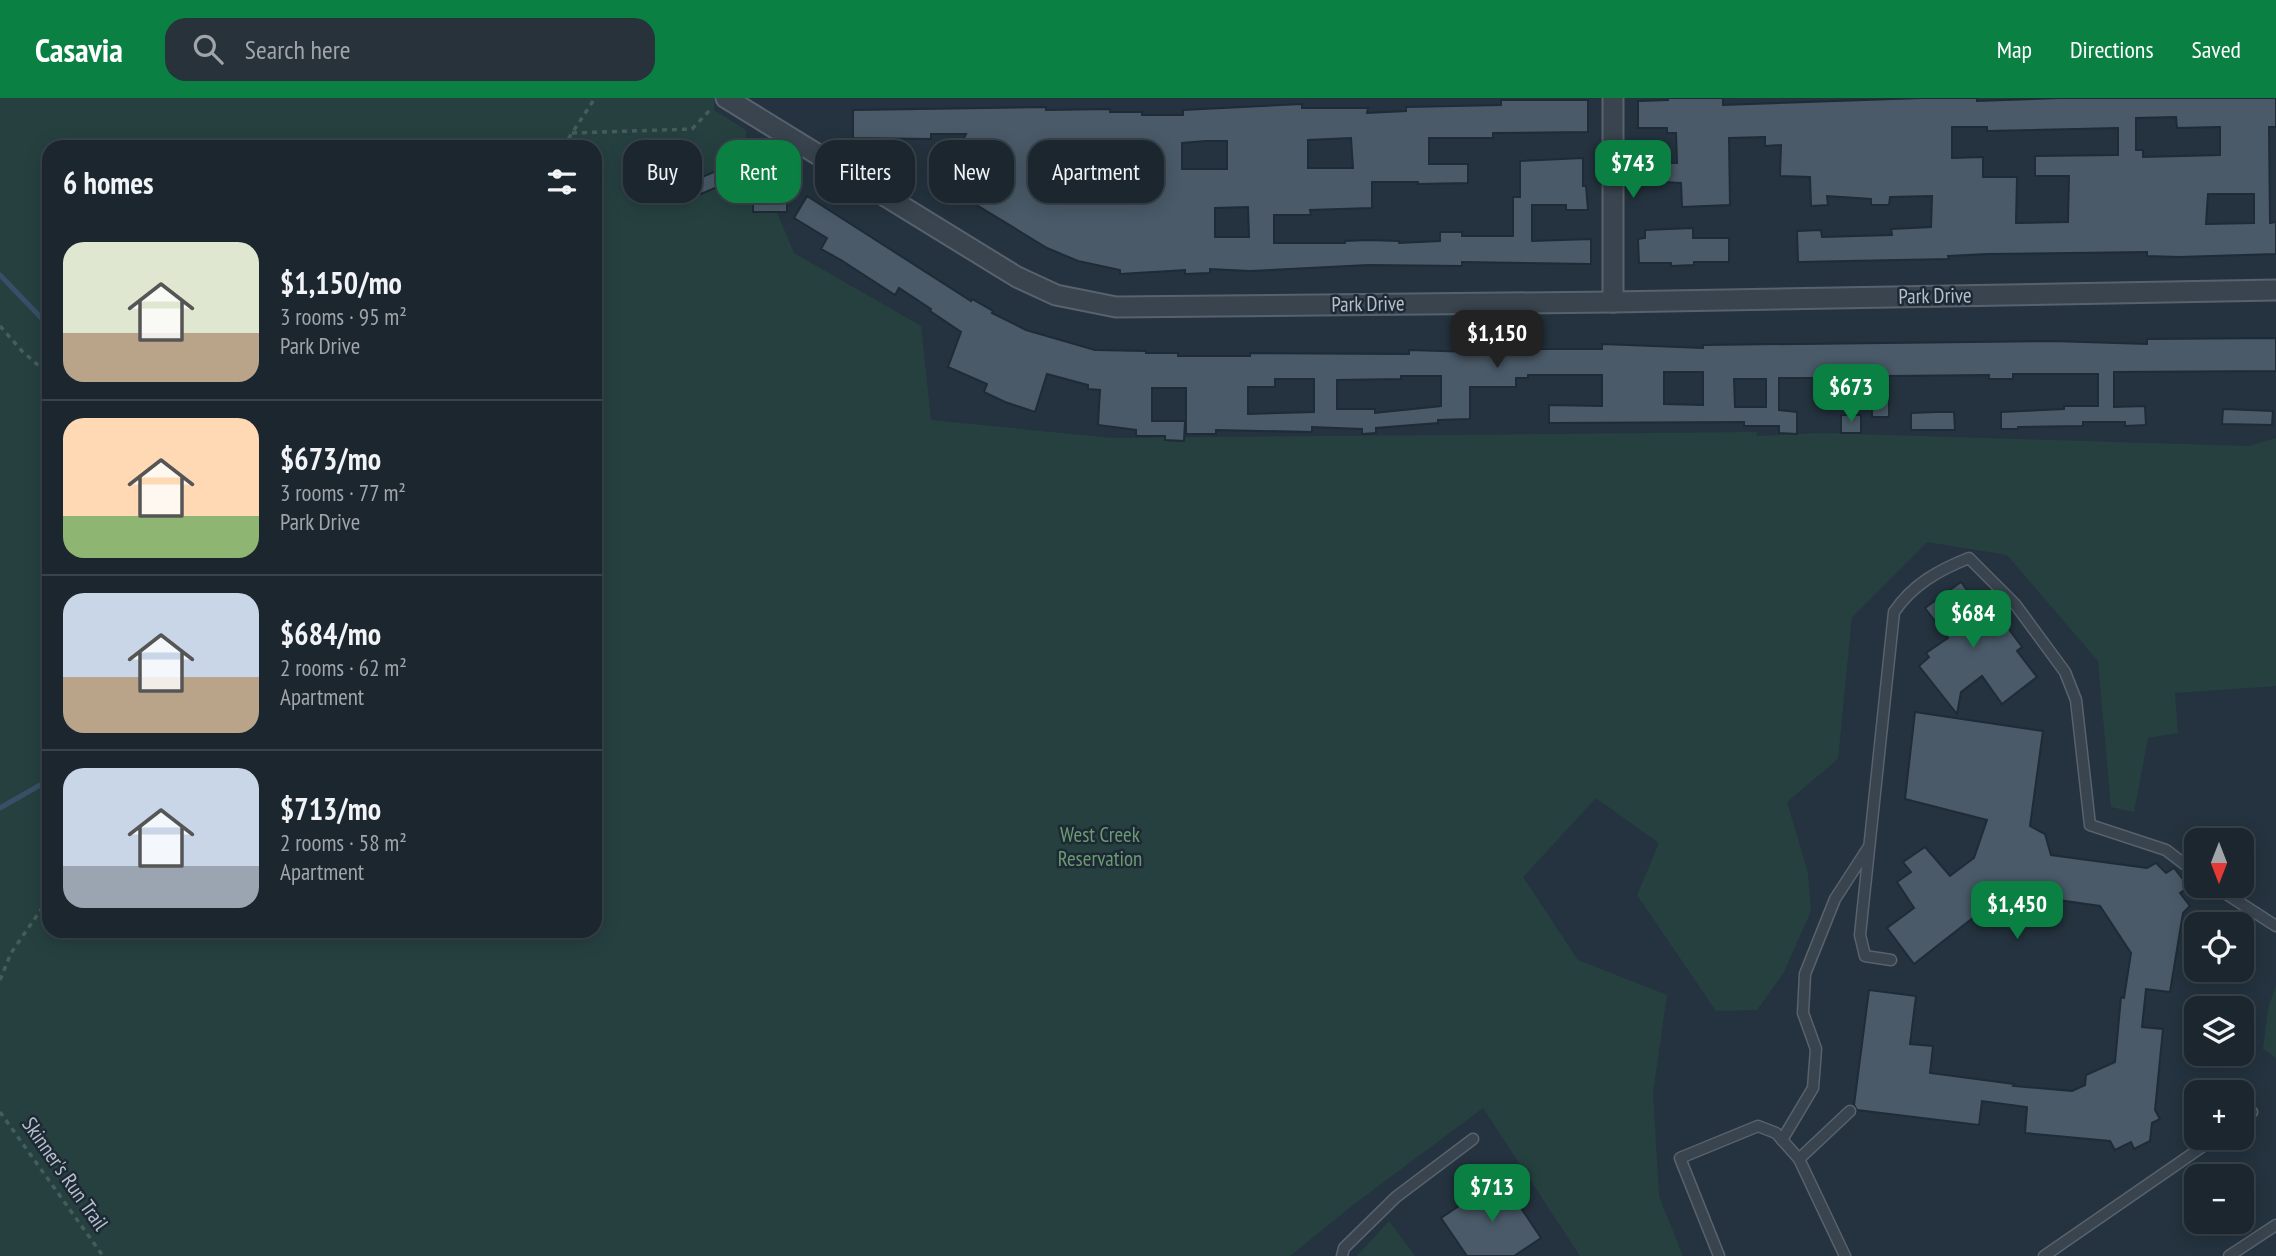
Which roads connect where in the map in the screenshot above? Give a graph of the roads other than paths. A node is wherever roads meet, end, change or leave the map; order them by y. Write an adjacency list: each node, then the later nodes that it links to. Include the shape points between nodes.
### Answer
1 (1613, 98): 4 (street)
2 (718, 104): 4 (street, Park Drive, via 1017,277 1056,295 1116,307)
3 (2276, 290): 4 (street, Park Drive)
4 (1613, 302)
5 (1870, 845): 6 (lane, via 1894,611 1906,594 1969,558 2015,604 2065,672 2076,700 2090,825 2166,850); 9 (lane, via 1860,935 1865,956); 12 (lane, via 1835,899 1805,974 1803,1013 1816,1049 1813,1088)
6 (2184, 864)
7 (2233, 898): 8 (lane)
8 (2276, 926)
9 (1891, 960)
10 (1850, 1111): 14 (lane)
11 (1473, 1139): 16 (lane, via 1395,1197 1344,1248)
12 (1782, 1140): 14 (lane); 17 (lane, via 1758,1126 1680,1158)
13 (2199, 1150): 19 (lane)
14 (1798, 1159): 18 (lane)
15 (2276, 1225): 20 (lane)
16 (1342, 1256)
17 (1719, 1256)
18 (1845, 1256)
19 (2044, 1256)
20 (2229, 1256)

